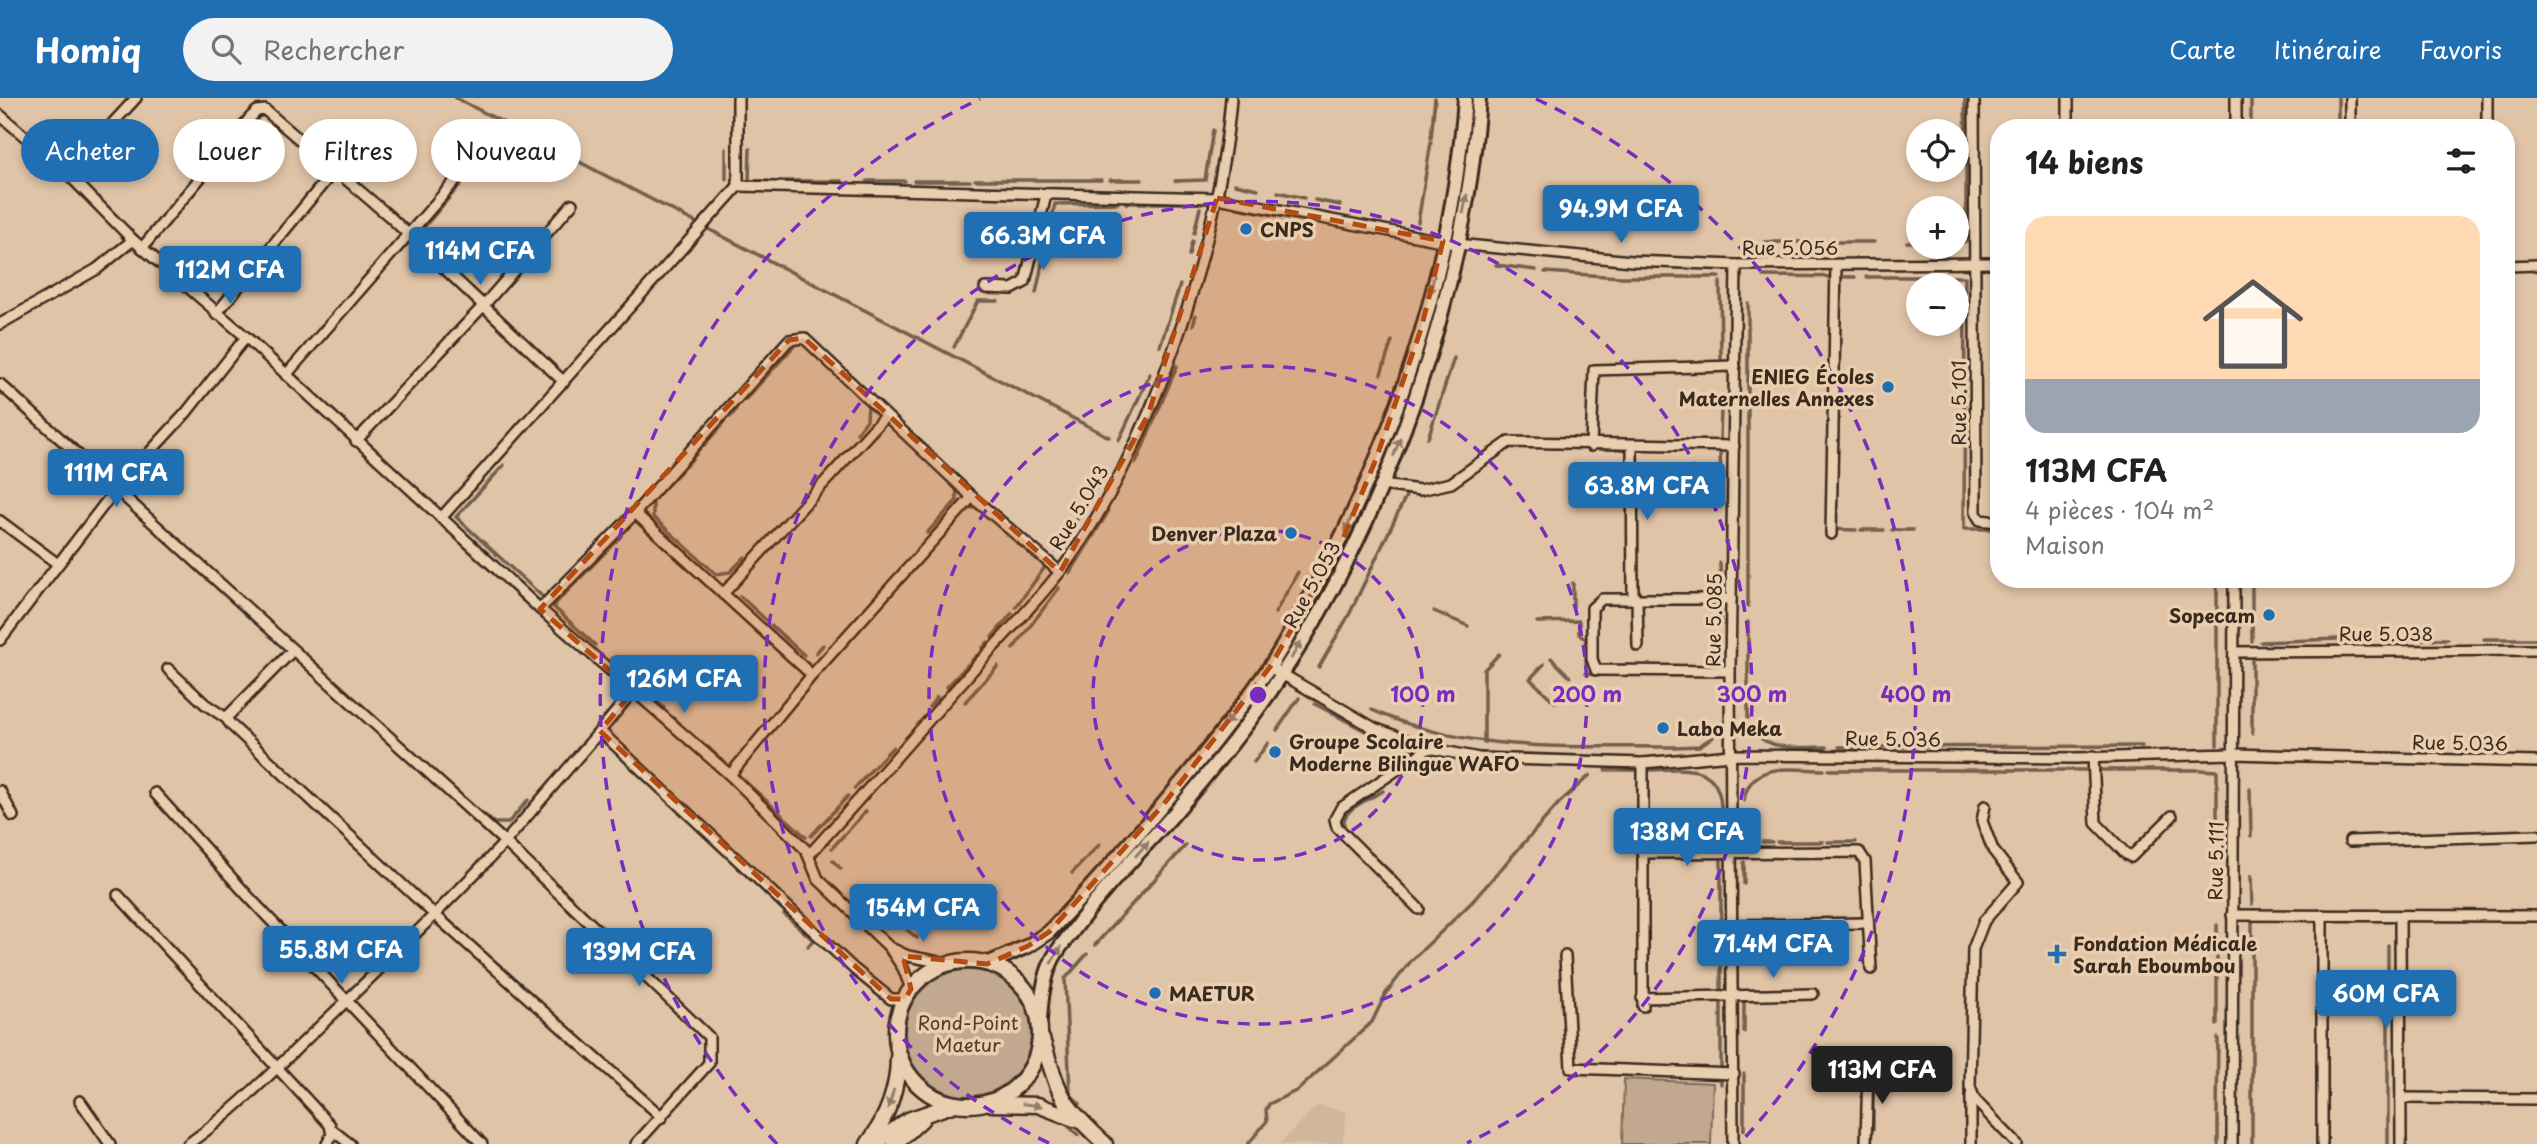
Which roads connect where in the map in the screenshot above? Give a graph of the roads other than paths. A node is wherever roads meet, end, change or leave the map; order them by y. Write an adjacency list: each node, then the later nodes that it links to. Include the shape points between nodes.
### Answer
1 (136, 98): 12 (street)
2 (738, 98): 23 (street)
3 (1231, 98): 25 (street, Rue 5.043)
4 (1465, 98): 29 (main road, Rue 5.053)
5 (1479, 98): 30 (main road, Rue 5.053, one-way to 5)
6 (1974, 98): 32 (street, Rue 5.101)
7 (2068, 98): 13 (street)
8 (2236, 98): 14 (street)
9 (2350, 98): 15 (street)
10 (2487, 98): 16 (street)
11 (0, 115): 17 (street)
12 (117, 119)
13 (2068, 119)
14 (2236, 119)
15 (2350, 119)
16 (2487, 119)
17 (21, 133)
18 (299, 138): 31 (street, via 265,110 257,111)
19 (76, 182): 28 (street)
20 (325, 182): 40 (street)
21 (350, 182): 27 (street)
22 (454, 182): 27 (street)
23 (738, 186): 24 (street, Rue 5.056); 45 (street)
24 (1046, 195): 25 (street, Rue 5.056); 38 (street, via 1025,282 1012,289)
25 (1217, 198): 29 (street, Rue 5.056); 61 (street, Rue 5.043, via 1185,312 1148,415 1098,512)
26 (572, 204): 39 (street)
27 (407, 235): 39 (street); 44 (street)
28 (133, 240): 31 (street); 41 (street, via 97,269)
29 (1443, 242): 30 (street, Rue 5.056); 72 (main road, Rue 5.053, one-way to 72, via 1421,329 1376,459 1343,539)
30 (1457, 244): 34 (street, Rue 5.056, via 1563,256); 52 (main road, Rue 5.053, one-way to 30, via 1421,378)
31 (142, 248): 40 (street)
32 (1975, 264): 33 (street, Rue 5.056); 35 (street, Rue 5.056); 58 (street, Rue 5.101, via 1976,513 1980,520)
33 (1990, 264)
34 (1736, 265): 35 (street, Rue 5.056); 43 (street, Rue 5.085)
35 (1836, 265): 59 (street)
36 (2537, 265): 37 (street)
37 (2515, 266)
38 (985, 288)
39 (484, 305): 45 (street); 48 (street)
40 (216, 314): 42 (street)
41 (0, 324)
42 (246, 337): 44 (street); 53 (street)
43 (1735, 366): 49 (street, via 1594,370); 51 (street, Rue 5.085)
44 (286, 375): 48 (street)
45 (564, 382): 56 (street)
46 (0, 384): 53 (street)
47 (885, 416): 54 (street); 55 (street, via 804,338 796,337); 63 (street)
48 (356, 441): 56 (street)
49 (1591, 446): 50 (street); 52 (street, via 1509,442 1451,484 1420,490)
50 (1632, 446): 51 (street); 64 (street)
51 (1734, 446): 65 (street, Rue 5.085)
52 (1382, 485): 75 (main road, Rue 5.053, one-way to 52, via 1356,545)
53 (117, 489): 60 (street); 70 (street)
54 (972, 496): 61 (street); 76 (street)
55 (635, 513): 63 (street); 66 (street)
56 (441, 518): 66 (street)
57 (0, 521): 60 (street)
58 (1990, 521)
59 (1831, 534)
60 (58, 564): 67 (street)
61 (1060, 572): 97 (street, Rue 5.043)
62 (2234, 588): 71 (street, Rue 5.111)
63 (723, 594): 76 (street)
64 (1635, 599): 65 (street); 68 (street); 74 (street, via 1602,599 1593,604 1596,670)
65 (1731, 599): 74 (street, Rue 5.085)
66 (540, 609): 77 (street)
67 (0, 640)
68 (1638, 646)
69 (2537, 650): 71 (street, Rue 5.038)
70 (292, 651): 78 (street); 94 (street)
71 (2235, 652): 81 (street, Rue 5.111)
72 (1270, 667): 75 (street, Rue 5.036); 110 (main road, Rue 5.053, one-way to 110, via 1163,805 1049,932)
73 (168, 668): 78 (street)
74 (1730, 671): 82 (street, Rue 5.085)
75 (1282, 674): 80 (street, Rue 5.036, via 1353,718); 116 (main road, Rue 5.053, one-way to 75, via 1043,986 1051,961 1096,899 1173,814)
76 (812, 675): 86 (street)
77 (633, 691): 79 (street); 86 (street)
78 (226, 718): 102 (street)
79 (600, 732): 94 (street); 112 (street, via 854,969 891,999)
80 (1429, 748): 85 (street, Rue 5.036, via 1479,758); 99 (street, via 1341,808 1335,819 1336,827)
81 (2234, 754): 83 (street, Rue 5.036); 84 (street, Rue 5.036); 100 (street, Rue 5.111)
82 (1731, 755): 83 (street, Rue 5.036); 85 (street, Rue 5.036); 96 (street, Rue 5.085)
83 (2093, 756): 91 (street, via 2096,823 2126,855 2131,857)
84 (2537, 762)
85 (1643, 763): 95 (street)
86 (730, 775): 97 (street)
87 (0, 791): 90 (street)
88 (155, 793): 115 (street)
89 (1985, 806): 121 (street, via 1982,821 1993,850 2018,882 1984,921 1973,950)
90 (13, 816)
91 (2172, 816)
92 (2537, 835): 93 (street)
93 (2350, 841)
94 (505, 842): 102 (street); 128 (street, via 709,1037 709,1063)
95 (1642, 853): 96 (street); 114 (street, via 1642,1002)
96 (1731, 853): 105 (street, via 1858,852 1865,861); 106 (street, Rue 5.085)
97 (809, 855): 107 (street, via 818,879)
98 (118, 895): 119 (street)
99 (1419, 909)
100 (2232, 915): 101 (street); 145 (street, Rue 5.111)
101 (2322, 915): 103 (street); 146 (street)
102 (436, 916): 115 (street); 128 (street)
103 (2400, 916): 104 (street); 122 (street)
104 (2537, 916)
105 (1868, 923): 106 (street); 111 (street)
106 (1732, 925): 114 (street, Rue 5.085)
107 (889, 947): 109 (street, via 908,956); 112 (street, via 904,968)
108 (1565, 956): 120 (street, via 1571,1068)
109 (950, 964): 110 (main road); 112 (main road, via 929,973)
110 (987, 964): 116 (main road, via 1021,984 1033,1001)
111 (1871, 969)
112 (908, 994): 117 (main road, via 898,1015)
113 (1813, 994): 114 (street)
114 (1733, 996): 120 (street, Rue 5.085)
115 (347, 1001): 119 (street); 135 (street)
116 (1040, 1027): 126 (main road, via 1036,1059 1024,1080 1005,1096); 129 (main road, via 1057,1091)
117 (897, 1048): 125 (main road, via 918,1085); 137 (main road, one-way to 137, via 894,1094)
118 (1868, 1067): 142 (street)
119 (275, 1069): 130 (street); 132 (street)
120 (1734, 1074): 141 (street, Rue 5.085)
121 (1971, 1094): 143 (street); 144 (street)
122 (2401, 1098): 123 (street); 147 (street)
123 (2537, 1099)
124 (80, 1101): 131 (street)
125 (955, 1104): 126 (main road); 127 (main road)
126 (982, 1104): 129 (main road, one-way to 129, via 1038,1105)
127 (931, 1111): 138 (main road, via 908,1120); 139 (main road)
128 (662, 1116): 136 (street)
129 (1079, 1121): 140 (main road)
130 (332, 1130): 133 (street); 134 (street)
131 (110, 1144)
132 (188, 1144)
133 (327, 1144)
134 (350, 1144)
135 (482, 1144)
136 (636, 1144)
137 (868, 1144)
138 (875, 1144)
139 (895, 1144)
140 (1105, 1144)
141 (1733, 1144)
142 (1866, 1144)
143 (1971, 1144)
144 (2017, 1144)
145 (2232, 1144)
146 (2322, 1144)
147 (2401, 1144)

